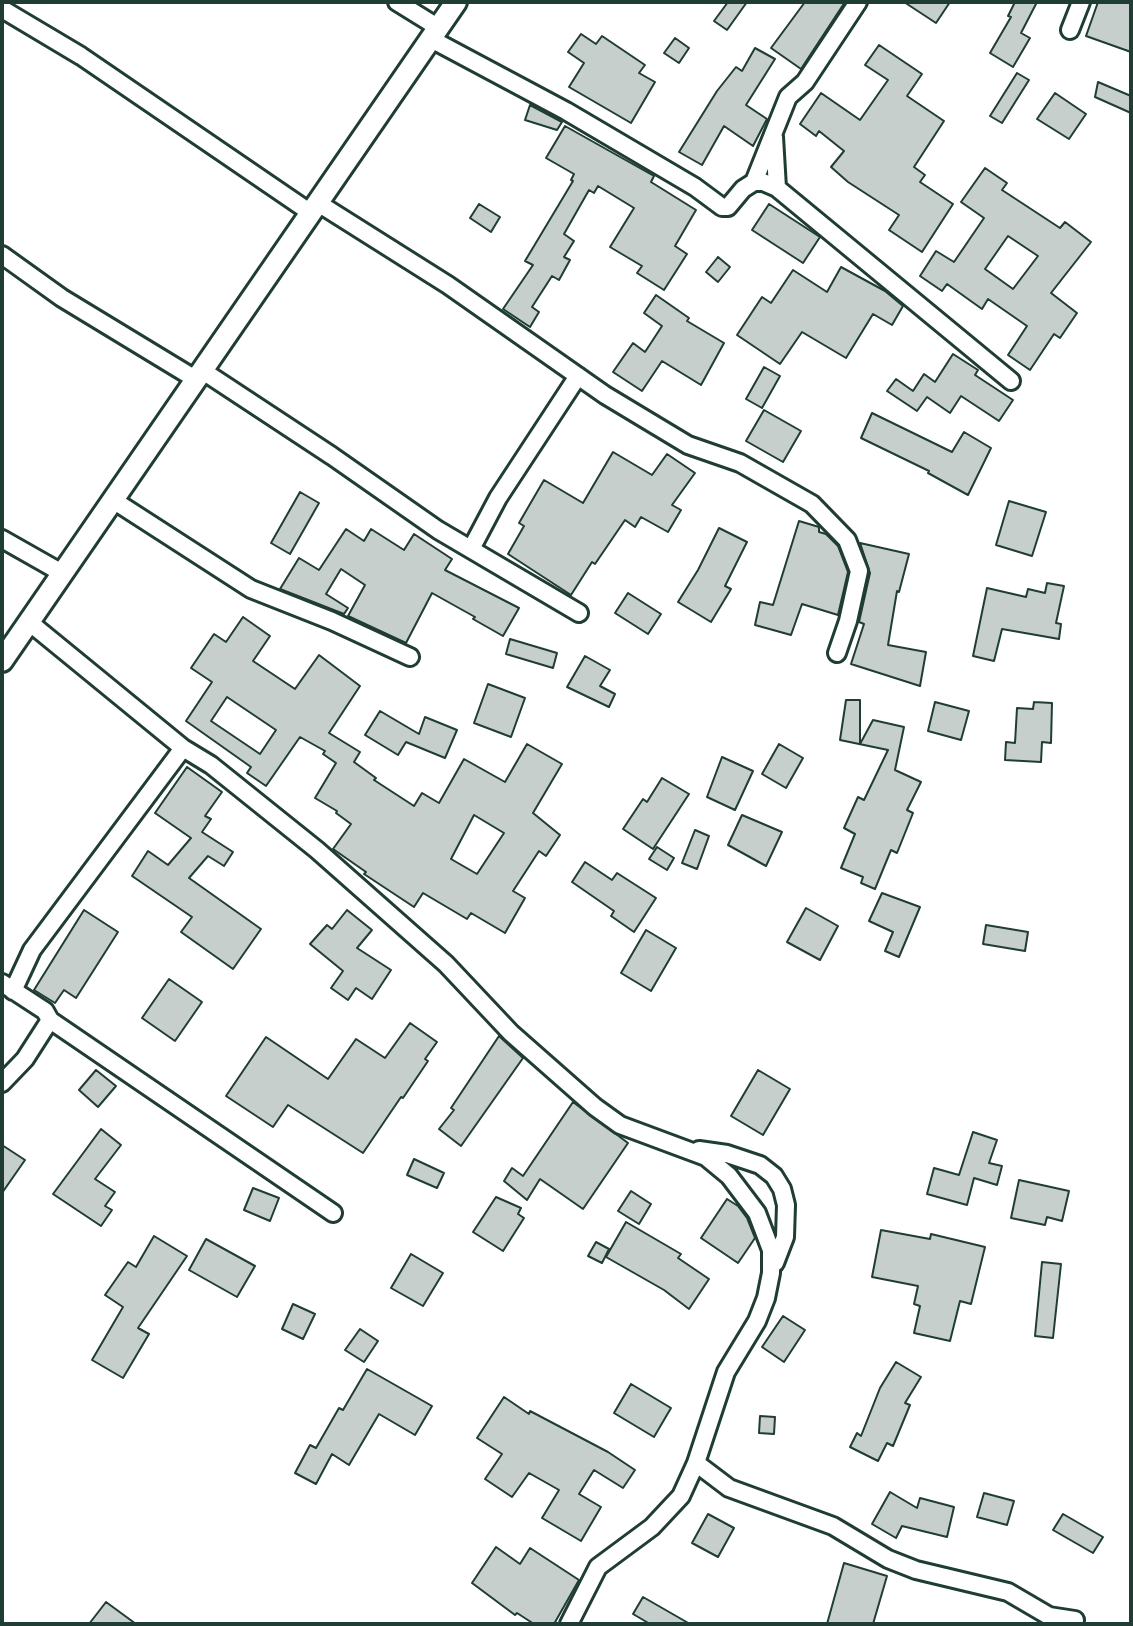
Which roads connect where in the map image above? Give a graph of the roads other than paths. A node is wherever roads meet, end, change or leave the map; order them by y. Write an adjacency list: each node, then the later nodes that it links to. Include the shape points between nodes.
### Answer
1 (397, 2): 7 (street)
2 (456, 2): 7 (street)
3 (858, 2): 8 (street, via 805,82 788,97)
4 (1081, 2): 6 (street)
5 (2, 9): 11 (street)
6 (1070, 30)
7 (435, 34): 9 (street, via 722,207); 11 (street)
8 (773, 131): 9 (street); 10 (street)
9 (754, 182): 10 (street)
10 (777, 188): 15 (street)
11 (315, 208): 13 (street); 14 (street, via 448,285)
12 (2, 255): 13 (street, via 62,298)
13 (200, 375): 16 (street); 18 (street, via 246,397)
14 (578, 376): 18 (street); 22 (street, via 688,445 740,463 826,517 847,540 859,571)
15 (1011, 381)
16 (113, 500): 19 (street); 23 (street, via 251,589)
17 (2, 539): 19 (street)
18 (471, 549): 20 (street)
19 (62, 573): 21 (street)
20 (579, 613)
21 (29, 622): 24 (street); 25 (street)
22 (837, 653)
23 (410, 657)
24 (2, 661)
25 (183, 748): 26 (street); 29 (street, via 317,850 595,1107 620,1125)
26 (8, 987): 27 (street)
27 (50, 1020): 28 (street); 30 (street)
28 (2, 1083)
29 (689, 1149): 31 (street, via 729,1176 749,1199 766,1231); 31 (street, via 727,1154 760,1165 774,1176 786,1205 785,1237)
30 (333, 1213)
31 (771, 1273): 32 (street, via 757,1321 726,1372)
32 (696, 1463): 33 (street); 34 (street)
33 (687, 1483): 34 (street); 36 (street, via 652,1527 598,1567)
34 (729, 1488): 35 (street, via 833,1526 916,1570 1008,1592 1049,1616)
35 (1075, 1620)
36 (569, 1624)

